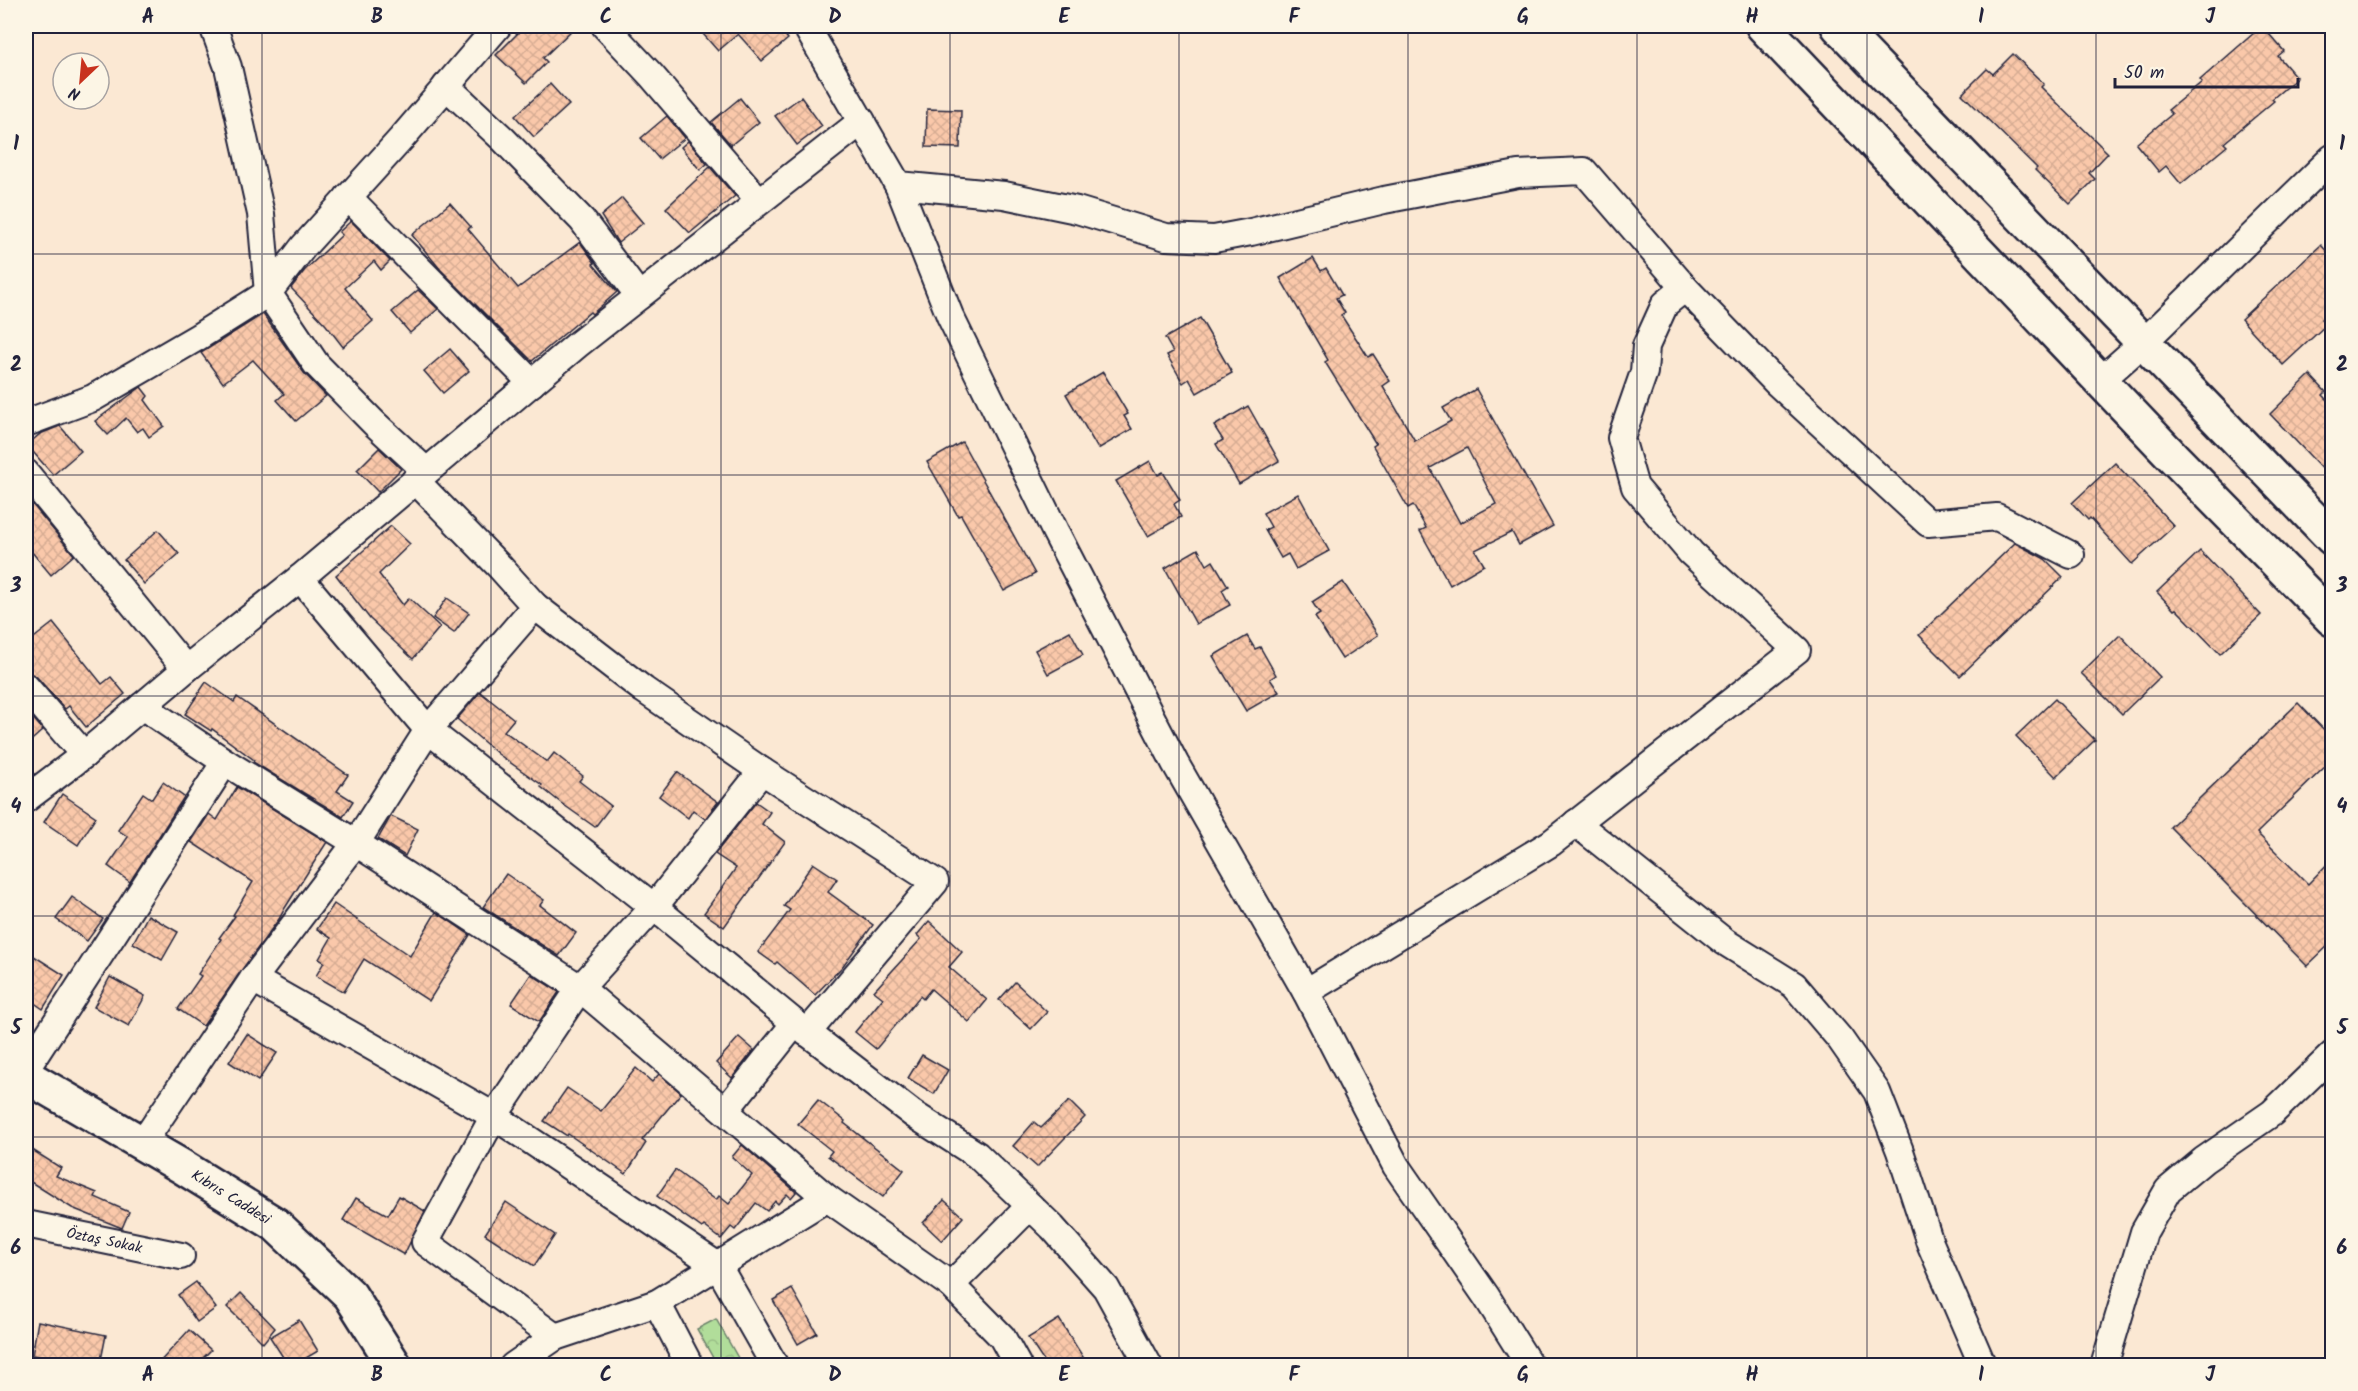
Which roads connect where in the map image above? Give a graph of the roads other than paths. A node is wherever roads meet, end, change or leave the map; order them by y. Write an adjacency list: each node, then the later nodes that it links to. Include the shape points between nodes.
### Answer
1 (213, 26): 14 (street, via 228,66 261,214)
2 (498, 26): 7 (street)
3 (605, 26): 12 (street)
4 (806, 26): 8 (street)
5 (1763, 26): 17 (main road)
6 (1838, 26): 16 (main road)
7 (446, 86): 11 (street); 15 (street, via 582,220)
8 (862, 121): 10 (street); 12 (street)
9 (2332, 158): 16 (street)
10 (898, 185): 13 (street, via 1004,195 1077,210 1166,237 1214,239 1518,174 1584,171); 40 (street, via 950,316 1055,531 1175,763)
11 (348, 197): 14 (street); 18 (street)
12 (759, 201): 15 (street)
13 (1685, 288): 23 (street, via 1776,382 1928,523 1997,517); 35 (street, via 1665,304 1646,346 1644,372 1621,438 1635,487 1690,553 1797,650)
14 (268, 293): 19 (street, via 93,398); 21 (street, via 316,364)
15 (639, 296): 18 (street)
16 (2144, 342): 17 (street); 22 (main road)
17 (2100, 381): 26 (main road)
18 (532, 383): 21 (street)
19 (26, 423)
20 (26, 473): 27 (street)
21 (420, 476): 24 (street); 25 (street)
22 (2332, 538)
23 (2071, 555)
24 (300, 578): 27 (street); 30 (street)
25 (535, 606): 30 (street); 33 (street, via 644,690)
26 (2332, 619)
27 (186, 669): 29 (street)
28 (26, 687): 31 (street)
29 (142, 706): 31 (street); 32 (street)
30 (428, 730): 36 (street); 37 (street)
31 (84, 755): 34 (street)
32 (225, 762): 36 (street); 43 (street)
33 (762, 771): 37 (street); 41 (street, via 935,882)
34 (26, 799)
35 (1576, 824): 40 (street); 63 (street, via 1725,942 1794,985 1840,1039 1877,1092 1930,1243)
36 (356, 843): 38 (street); 39 (street)
37 (654, 907): 39 (street); 41 (street)
38 (253, 979): 46 (street); 47 (street)
39 (580, 988): 45 (street); 46 (street)
40 (1306, 992): 62 (street, via 1396,1166)
41 (801, 1028): 45 (street); 49 (street, via 913,1114 977,1155)
42 (2332, 1055): 64 (street, via 2272,1113 2168,1190 2144,1232)
43 (26, 1069)
44 (26, 1076): 47 (main road, Kıbrıs Caddesi)
45 (725, 1111): 48 (street)
46 (494, 1116): 52 (street); 55 (street, via 425,1242)
47 (142, 1144): 56 (main road, Kıbrıs Caddesi, via 275,1224 350,1295)
48 (827, 1198): 52 (street); 53 (street)
49 (1030, 1206): 53 (street); 61 (street, via 1106,1288)
50 (26, 1224): 51 (street, Öztaş Sokak)
51 (182, 1256)
52 (718, 1266): 54 (street); 59 (street)
53 (951, 1285): 60 (street, via 1002,1337)
54 (657, 1303): 55 (street); 58 (street)
55 (555, 1337): 57 (street)
56 (395, 1365)
57 (513, 1365)
58 (690, 1365)
59 (775, 1365)
60 (1018, 1365)
61 (1149, 1365)
62 (1530, 1365)
63 (1983, 1365)
64 (2104, 1365)

